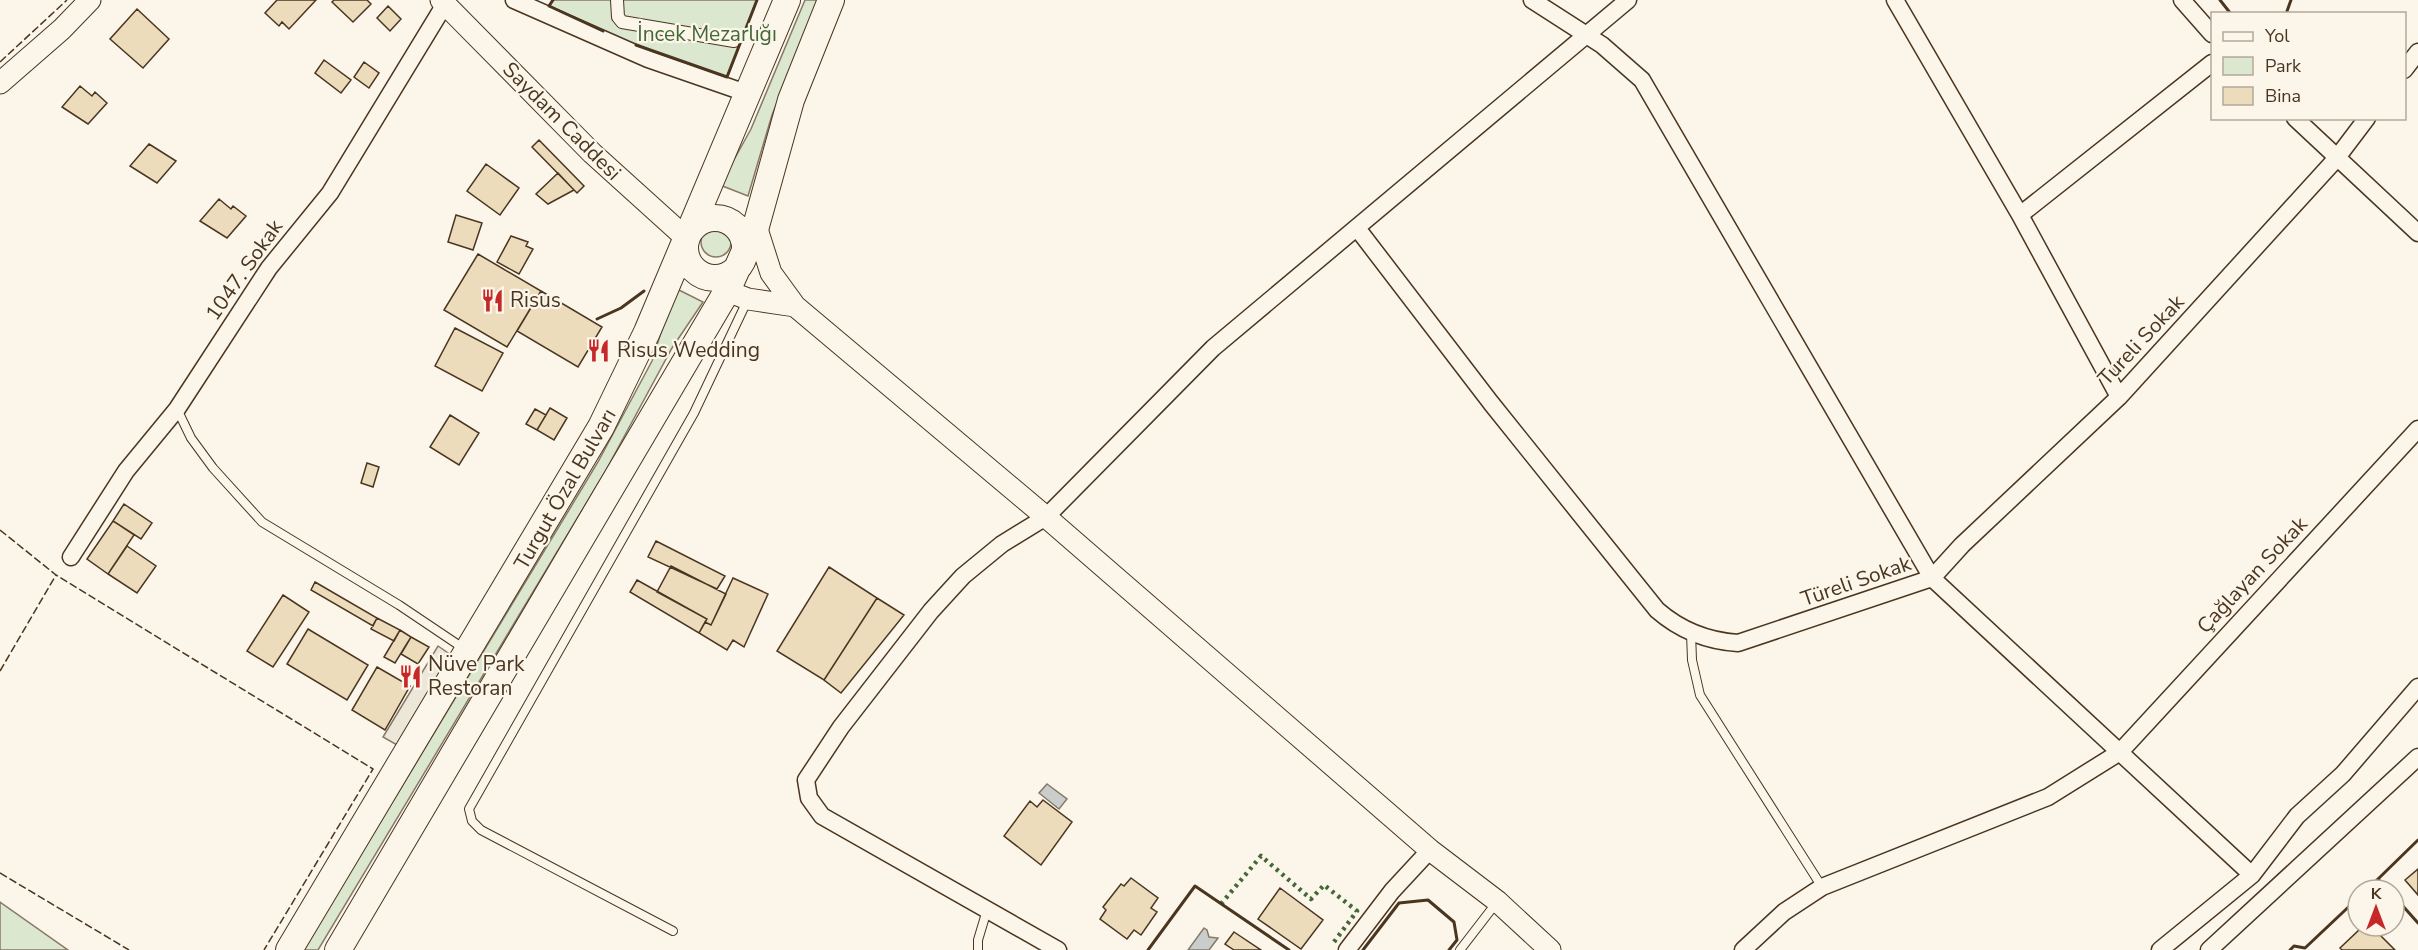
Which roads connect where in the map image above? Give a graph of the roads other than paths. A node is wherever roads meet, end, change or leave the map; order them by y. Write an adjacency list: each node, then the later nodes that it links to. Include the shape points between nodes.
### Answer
1 (90, 0): 18 (street)
2 (514, 0): 11 (street)
3 (617, 0): 14 (street, via 622,21)
4 (787, 0): 19 (main road, Turgut Özal Bulvarı)
5 (831, 0): 24 (main road, Turgut Özal Bulvarı, via 788,110)
6 (1532, 0): 13 (street)
7 (1628, 0): 13 (street)
8 (1895, 0): 23 (street)
9 (2182, 0): 12 (street)
10 (443, 2): 27 (street, Saydam Caddesi, via 592,153); 32 (street, 1047. Sokak, via 340,178 269,268)
11 (539, 5): 19 (street, via 648,59)
12 (2211, 33)
13 (1587, 36): 25 (street); 36 (street, via 1642,80)
14 (734, 41)
15 (2418, 52): 17 (street)
16 (2211, 64): 23 (street)
17 (2406, 67)
18 (0, 83)
19 (749, 94): 27 (main road, Turgut Özal Bulvarı)
20 (2297, 120): 22 (street)
21 (2365, 120): 22 (street, Tureli Sokak)
22 (2336, 159): 26 (street); 31 (street, Tureli Sokak)
23 (2020, 215): 31 (street)
24 (756, 226): 28 (main road, Turgut Özal Bulvarı); 30 (street, via 771,273)
25 (1357, 228): 34 (street, via 1213,348); 37 (street, Türeli Sokak, via 1643,592 1667,619)
26 (2418, 233)
27 (686, 238): 28 (main road, via 686,257 697,273 706,277 726,276); 28 (main road, via 707,219 726,220 735,225 745,243); 38 (main road, Turgut Özal Bulvarı, via 601,427)
28 (741, 262): 29 (main road, Turgut Özal Bulvarı)
29 (737, 295): 30 (street); 47 (lane, via 694,413 469,810 472,821 481,830); 49 (main road, Turgut Özal Bulvarı)
30 (795, 306): 34 (street)
31 (2119, 397): 36 (street, Tureli Sokak)
32 (177, 408): 35 (street, 1047. Sokak, via 126,471); 38 (lane, via 191,438 213,468 262,522)
33 (2418, 429): 40 (street, Çağlayan Sokak)
34 (1047, 517): 42 (street); 46 (street, via 988,555 946,593 841,727 806,780 809,798 822,816)
35 (71, 557)
36 (1932, 578): 37 (street, Türeli Sokak, via 1738,644); 40 (street)
37 (1691, 633): 44 (lane, via 1700,695)
38 (469, 652): 48 (main road, Turgut Özal Bulvarı)
39 (2418, 687): 43 (street, via 2343,774 2297,816)
40 (2120, 752): 43 (street); 44 (street, Çağlayan Sokak, via 2048,797)
41 (2418, 757): 57 (street)
42 (1430, 850): 45 (street); 52 (street, via 1392,891)
43 (2252, 875): 56 (street)
44 (1822, 888): 55 (street, Çağlayan Sokak, via 1784,912)
45 (1497, 902): 53 (lane); 54 (street)
46 (987, 910): 50 (lane); 51 (street)
47 (673, 931)
48 (289, 950)
49 (338, 950)
50 (978, 950)
51 (1058, 950)
52 (1347, 950)
53 (1460, 950)
54 (1550, 950)
55 (1743, 950)
56 (2160, 950)
57 (2209, 950)

